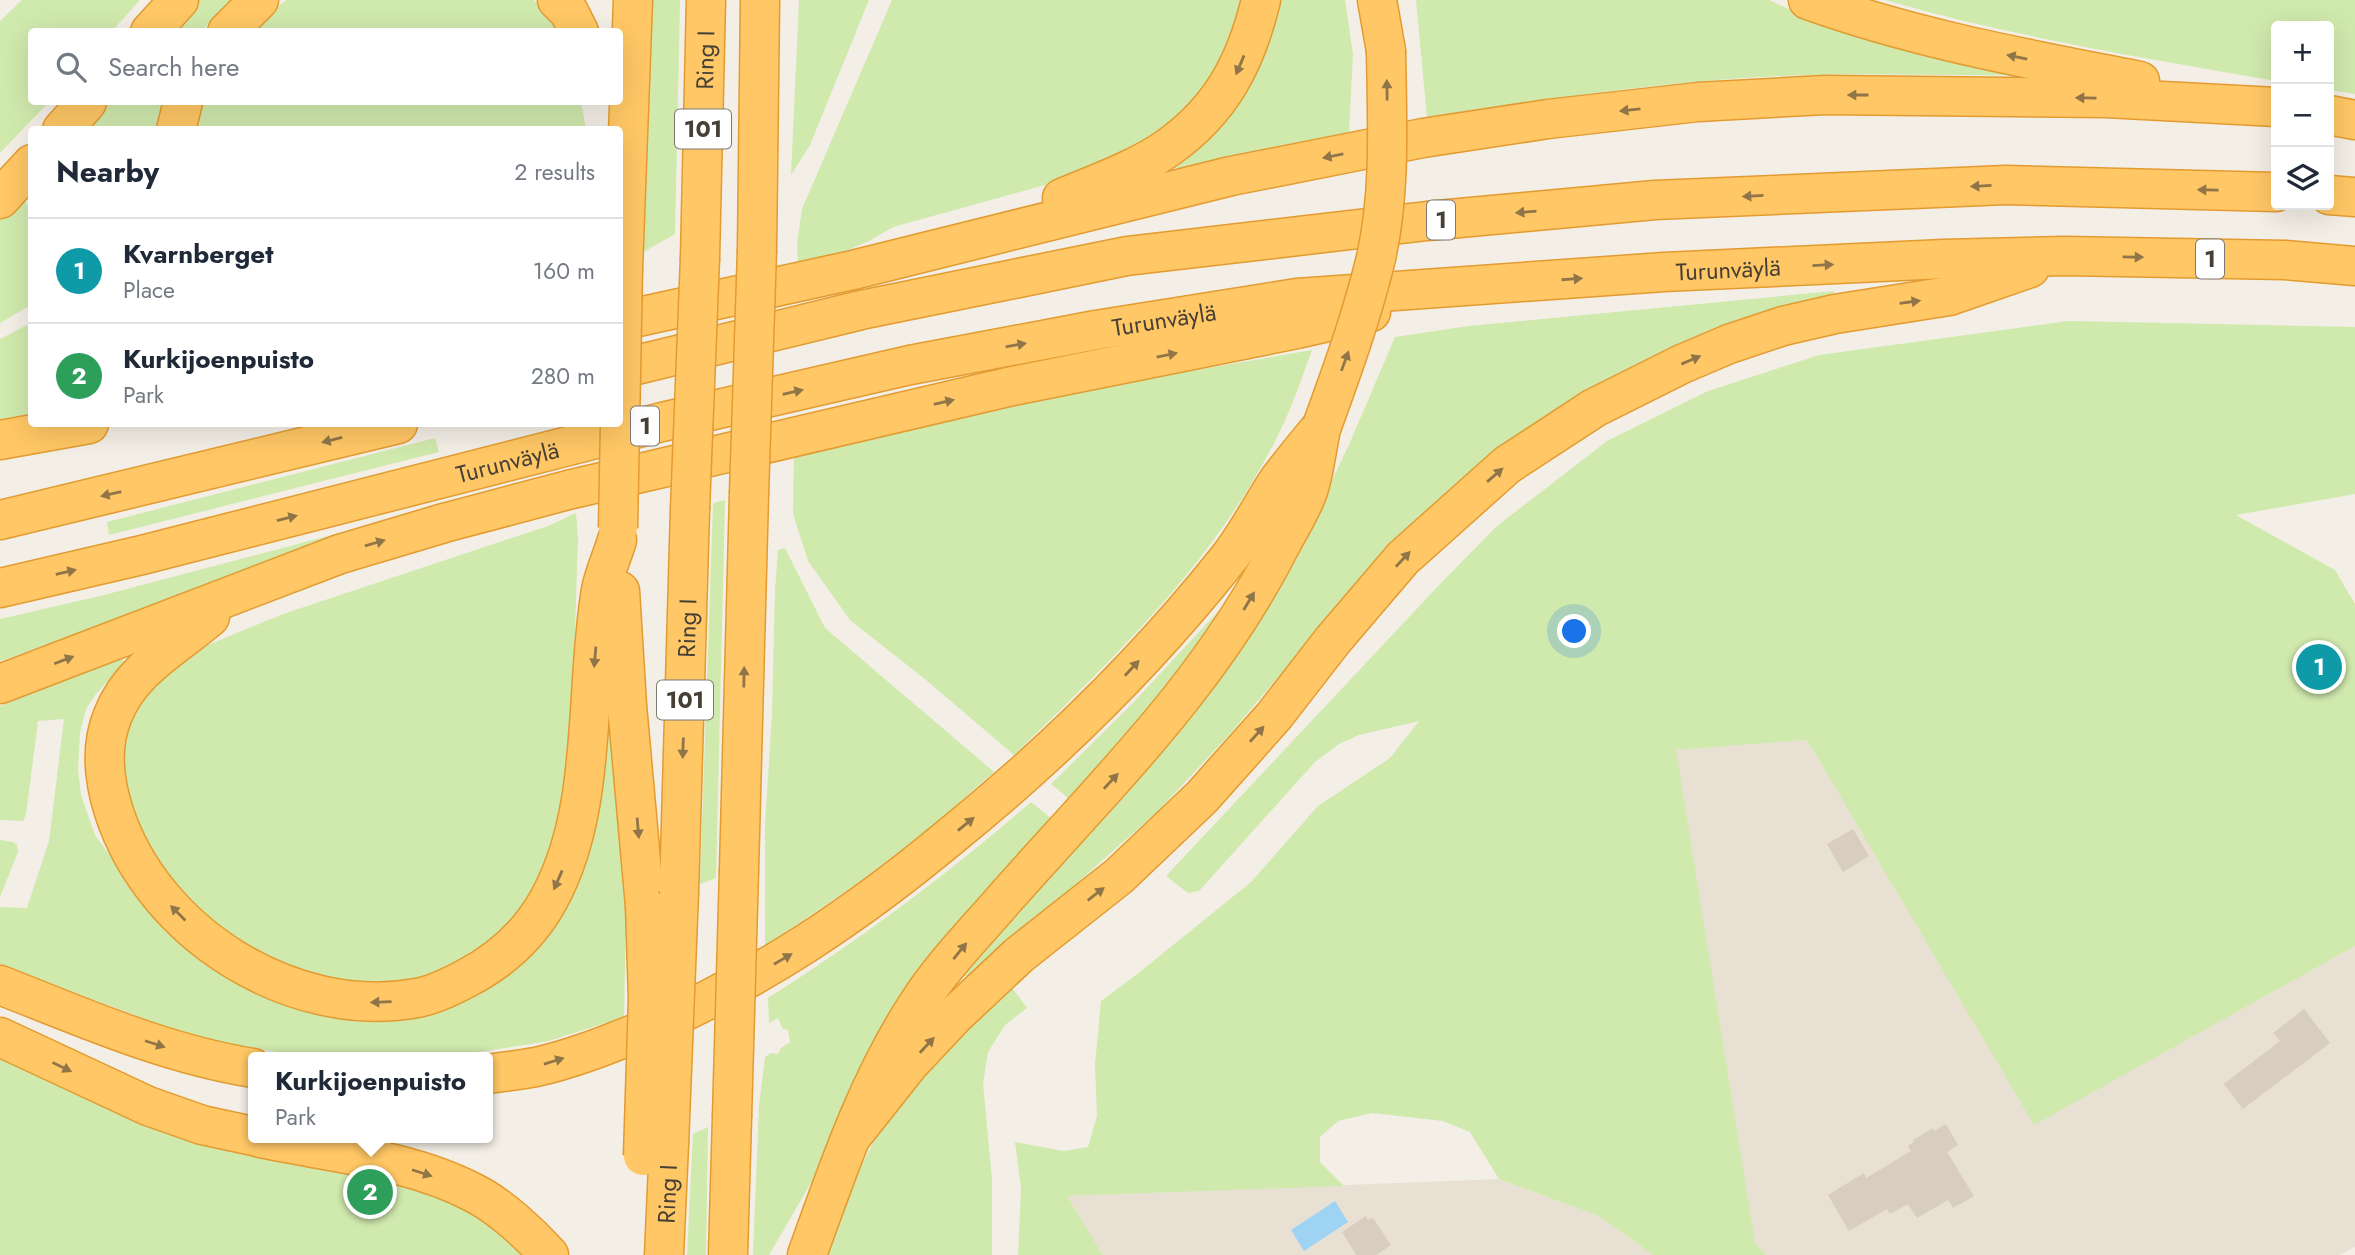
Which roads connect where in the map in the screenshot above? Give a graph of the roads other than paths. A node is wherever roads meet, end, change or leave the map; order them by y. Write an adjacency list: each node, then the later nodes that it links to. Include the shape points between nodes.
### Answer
1 (179, 0): 10 (highway)
2 (259, 0): 11 (highway)
3 (557, 0): 12 (highway)
4 (632, 0): 24 (highway)
5 (705, 0): 45 (highway, Ring I / 101, one-way to 45, bridge, via 690,509)
6 (1261, 0): 29 (highway, one-way to 29, via 1235,76 1208,112 1168,147 1059,200)
7 (1377, 0): 35 (highway, one-way to 7, bridge, via 1376,256 1385,188 1386,51)
8 (1808, 0): 16 (highway, one-way to 8, via 1954,43)
9 (762, 8): 55 (highway, 101, one-way to 9, bridge)
10 (154, 28)
11 (231, 28)
12 (577, 28)
13 (84, 105): 20 (highway)
14 (182, 105): 21 (highway)
15 (603, 105): 22 (highway)
16 (2271, 106)
17 (2271, 107): 29 (highway, one-way to 29, via 1965,95 1825,95 1698,102 1423,138 1231,176)
18 (2334, 117): 19 (highway)
19 (2355, 120)
20 (66, 126)
21 (177, 126)
22 (606, 126)
23 (28, 168): 28 (highway)
24 (623, 179)
25 (2271, 192): 34 (highway, 1, one-way to 34, via 2006,185 1655,200 1427,221 1127,256 861,310)
26 (2334, 195): 27 (highway)
27 (2355, 197)
28 (0, 199)
29 (1013, 229): 33 (highway)
30 (2065, 256): 31 (highway, Turunväylä / 1, one-way to 31, via 2284,260); 32 (highway, Turunväylä / 1, one-way to 30, via 1677,271); 51 (highway, one-way to 30, via 954,1016 1019,955 1119,876 1202,797 1403,558 1507,465 1594,408 1729,344 1835,314 1949,296)
31 (2355, 266)
32 (1479, 286): 42 (highway, Turunväylä / 1, one-way to 32, via 662,422 910,365 1297,298); 43 (highway, one-way to 32, via 340,554 568,490 1008,387 1297,329)
33 (623, 320)
34 (623, 368)
35 (1322, 426): 49 (highway, one-way to 35, via 537,1066 607,1045 695,1008 789,956 920,862 1087,716 1165,634 1229,557); 51 (highway, one-way to 35, via 886,1059 919,1002 983,923 1137,754 1229,636 1308,492)
36 (72, 427): 39 (highway)
37 (386, 427): 40 (highway, one-way to 40)
38 (619, 427): 41 (highway, bridge)
39 (0, 440)
40 (0, 520)
41 (617, 534): 43 (highway, one-way to 43, via 601,589 581,799 562,871 527,931 503,955 446,989 419,998 355,1002 288,986 256,972 202,937 172,908 149,881 120,829 105,767 113,713 143,668); 45 (highway, one-way to 45, via 627,705)
42 (0, 588)
43 (242, 591): 44 (highway, one-way to 43)
44 (0, 684)
45 (662, 899): 54 (highway, bridge, via 648,999)
46 (0, 985): 48 (highway, one-way to 48, via 155,1045)
47 (0, 1037): 50 (highway, one-way to 50, via 148,1106)
48 (248, 1067)
49 (493, 1073)
50 (248, 1135)
51 (852, 1136): 56 (highway)
52 (284, 1143): 53 (highway, one-way to 53, via 421,1171 476,1194)
53 (550, 1255)
54 (663, 1255)
55 (728, 1255)
56 (807, 1255)

